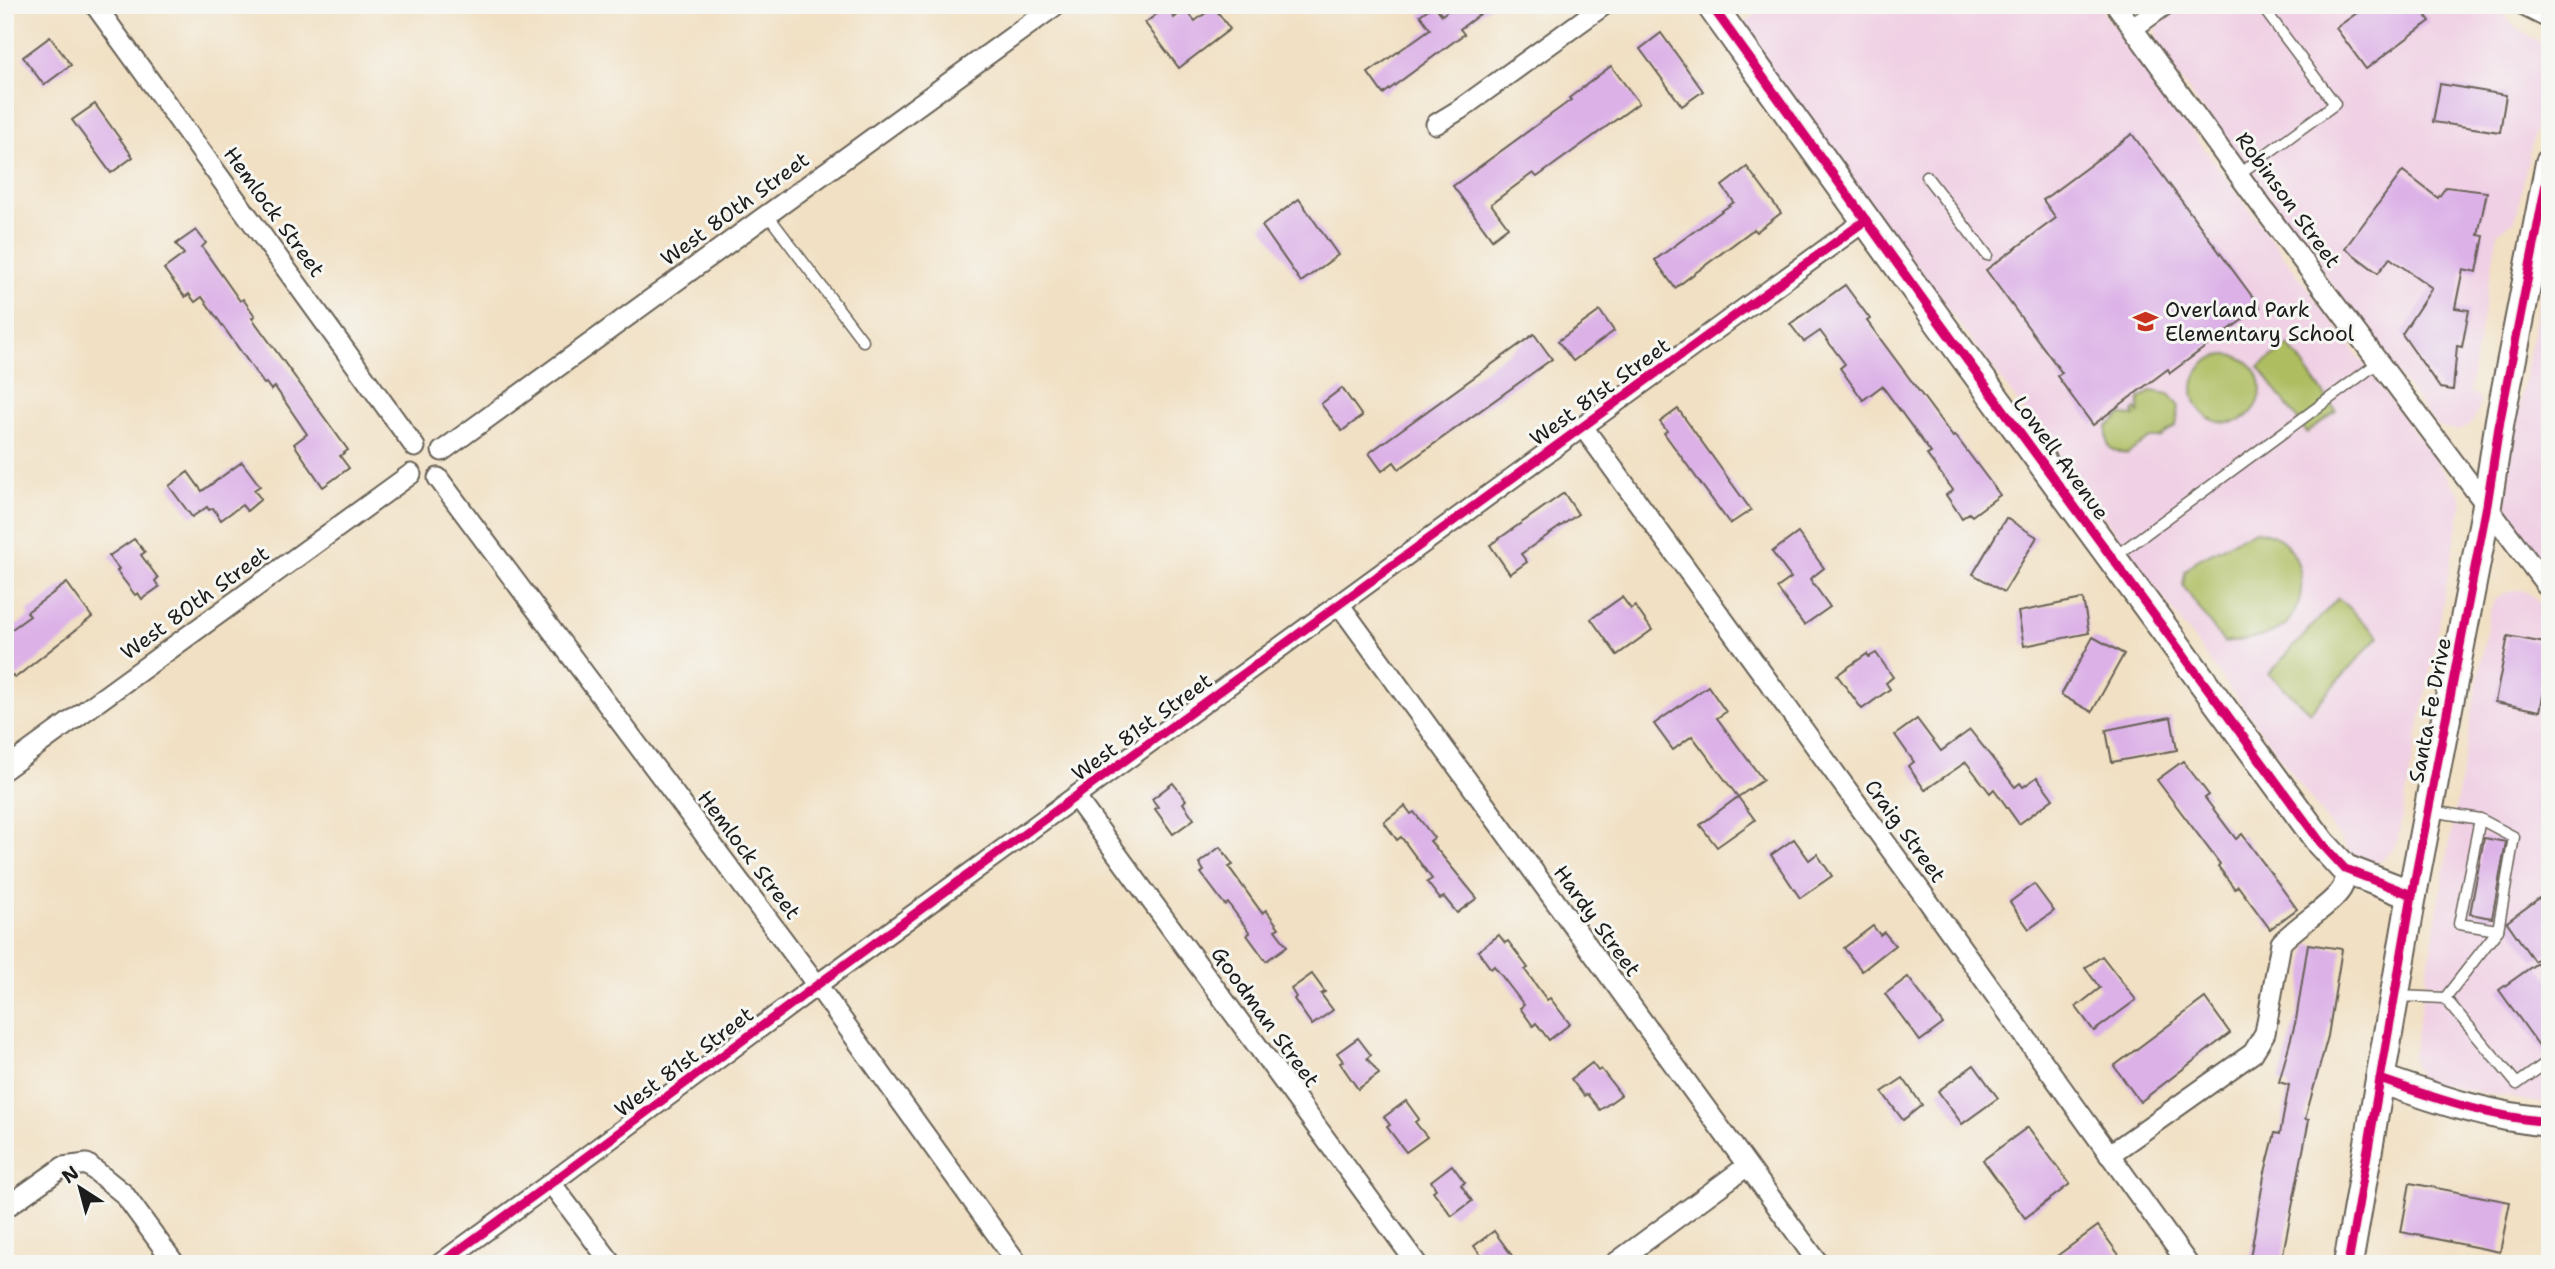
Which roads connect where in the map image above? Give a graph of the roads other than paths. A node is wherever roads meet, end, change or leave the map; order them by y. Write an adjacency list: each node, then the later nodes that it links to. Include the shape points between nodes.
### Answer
1 (95, 5): 22 (street, Hemlock Street)
2 (1056, 5): 15 (street, West 80th Street)
3 (1604, 5): 11 (street)
4 (1711, 5): 16 (street, Lowell Avenue)
5 (2116, 5): 10 (street, Robinson Street)
6 (2165, 5): 10 (street)
7 (2261, 5): 13 (lane, via 2334,104)
8 (2522, 5): 9 (street)
9 (2550, 19)
10 (2133, 28): 13 (street, Robinson Street)
11 (1436, 124)
12 (2550, 163): 17 (street, Santa Fe Drive)
13 (2239, 174): 20 (street, Robinson Street)
14 (1926, 176): 18 (lane)
15 (767, 214): 19 (lane); 23 (street, West 80th Street)
16 (1866, 220): 21 (street, West 81st Street); 27 (street, Lowell Avenue)
17 (2543, 238): 26 (street, Santa Fe Drive, via 2500,420)
18 (1987, 255)
19 (863, 341)
20 (2379, 362): 26 (street, Robinson Street); 27 (lane)
21 (1583, 427): 29 (street, West 81st Street); 43 (street, Craig Street)
22 (415, 447): 23 (street, via 430,444); 24 (street, via 407,461)
23 (442, 451): 25 (street, via 446,463)
24 (411, 474): 25 (street, via 424,482); 30 (street, West 80th Street)
25 (438, 478): 37 (street, Hemlock Street)
26 (2487, 505): 28 (street, Robinson Street); 32 (street, Santa Fe Drive)
27 (2112, 558): 34 (street, Lowell Avenue, via 2321,843)
28 (2550, 590)
29 (1339, 604): 31 (street, West 81st Street); 44 (street, Hardy Street)
30 (5, 769)
31 (1076, 798): 37 (street, West 81st Street); 51 (street, Goodman Street)
32 (2428, 810): 33 (lane); 35 (street, Santa Fe Drive)
33 (2480, 819): 36 (lane, via 2514,837); 36 (lane, via 2459,924)
34 (2345, 869): 35 (street, Lowell Avenue); 43 (street, via 2339,893 2281,943 2265,1033 2253,1053)
35 (2412, 895): 38 (street, Santa Fe Drive)
36 (2498, 930): 39 (lane)
37 (817, 985): 45 (street, West 81st Street); 50 (street, Hemlock Street)
38 (2394, 995): 39 (lane); 41 (street, Santa Fe Drive)
39 (2445, 998): 40 (lane, via 2517,1084)
40 (2550, 1060)
41 (2380, 1079): 42 (street, via 2458,1106); 55 (street, Santa Fe Drive)
42 (2550, 1122)
43 (2109, 1155): 54 (street, Craig Street)
44 (1748, 1166): 52 (street); 53 (street, Hardy Street)
45 (551, 1184): 48 (street, West 81st Street); 49 (street)
46 (5, 1208): 47 (street, via 63,1167 87,1164 124,1194)
47 (175, 1264)
48 (440, 1264)
49 (612, 1264)
50 (1018, 1264)
51 (1417, 1264)
52 (1614, 1264)
53 (1819, 1264)
54 (2188, 1264)
55 (2348, 1264)

